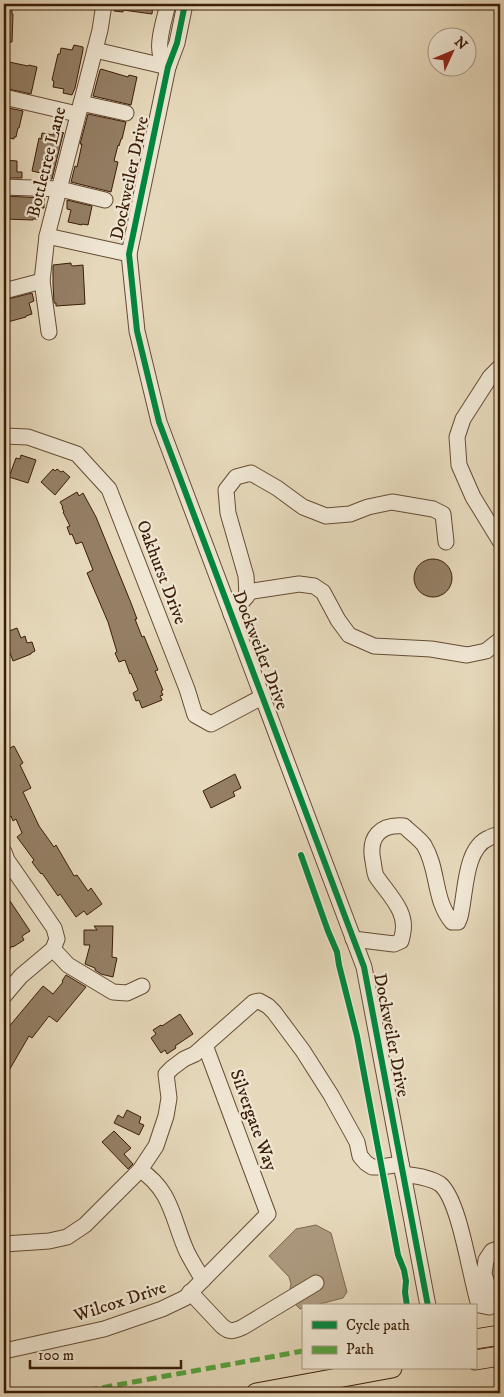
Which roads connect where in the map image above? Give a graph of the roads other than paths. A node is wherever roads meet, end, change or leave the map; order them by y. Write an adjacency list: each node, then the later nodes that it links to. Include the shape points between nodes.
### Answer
1 (104, 4): 4 (street, Bottletree Lane)
2 (168, 4): 5 (street, via 160,43 160,56)
3 (185, 4): 5 (street, Dockweiler Drive, via 177,43)
4 (94, 50): 5 (street); 7 (street, Bottletree Lane)
5 (168, 66): 13 (street, Dockweiler Drive)
6 (4, 97): 7 (street)
7 (79, 109): 8 (street); 10 (street, Bottletree Lane)
8 (126, 113)
9 (4, 187): 10 (street)
10 (60, 190): 11 (street); 12 (street, Bottletree Lane)
11 (106, 200)
12 (47, 236): 13 (street); 14 (street, Bottletree Lane)
13 (129, 254): 22 (street, Dockweiler Drive, via 137,331 159,422)
14 (42, 281): 15 (street); 16 (street, Bottletree Lane)
15 (4, 291)
16 (49, 332)
17 (500, 367): 19 (street, via 463,419 457,437 459,464 473,497)
18 (4, 436): 24 (street, Oakhurst Drive, via 28,437 77,454 109,489 188,688 195,715 211,724)
19 (500, 541)
20 (446, 542): 21 (street, via 443,514 433,509 392,502 350,514 326,516 303,507 251,473 236,477 226,490 228,513 246,576)
21 (246, 592): 22 (street, via 247,596); 23 (street, via 299,584 314,586 323,592 349,635 374,646 431,649 467,655 486,651)
22 (231, 614): 24 (street, Dockweiler Drive)
23 (500, 640)
24 (262, 698): 27 (street, Dockweiler Drive)
25 (500, 834): 27 (street, via 487,838 470,860 460,917 458,922 452,922 441,904 423,844 404,826 380,830 374,837 371,852 375,874 400,912 405,928 401,941 394,944)
26 (4, 852): 28 (street, via 54,928 57,939)
27 (353, 939): 32 (street, Dockweiler Drive, via 364,967)
28 (53, 949): 29 (street, via 68,965 113,992 127,993); 30 (street, via 21,976)
29 (142, 986)
30 (4, 996)
31 (206, 1044): 32 (street, via 254,1002 268,1006 331,1095 358,1142 360,1156 372,1167); 33 (street, via 166,1074 169,1098 166,1116 156,1146); 34 (street, Silvergate Way)
32 (402, 1169): 36 (street, via 432,1180 448,1195 457,1217 479,1305 489,1307 493,1301 484,1274 486,1260 492,1251); 40 (street, Dockweiler Drive)
33 (140, 1170): 35 (street, via 85,1224 67,1237); 37 (street, via 166,1196 187,1252)
34 (267, 1209): 37 (street, Wilcox Drive, via 268,1214)
35 (4, 1244)
36 (500, 1248)
37 (203, 1280): 39 (street, Wilcox Drive)
38 (316, 1283): 39 (street, via 235,1331 228,1331 222,1326)
39 (190, 1292): 43 (street, Wilcox Drive, via 162,1310 104,1329)
40 (428, 1304)
41 (500, 1335): 42 (main road)
42 (476, 1339)
43 (4, 1351)
44 (500, 1356): 45 (main road)
45 (476, 1360)
46 (381, 1370): 47 (main road)
47 (256, 1393)

